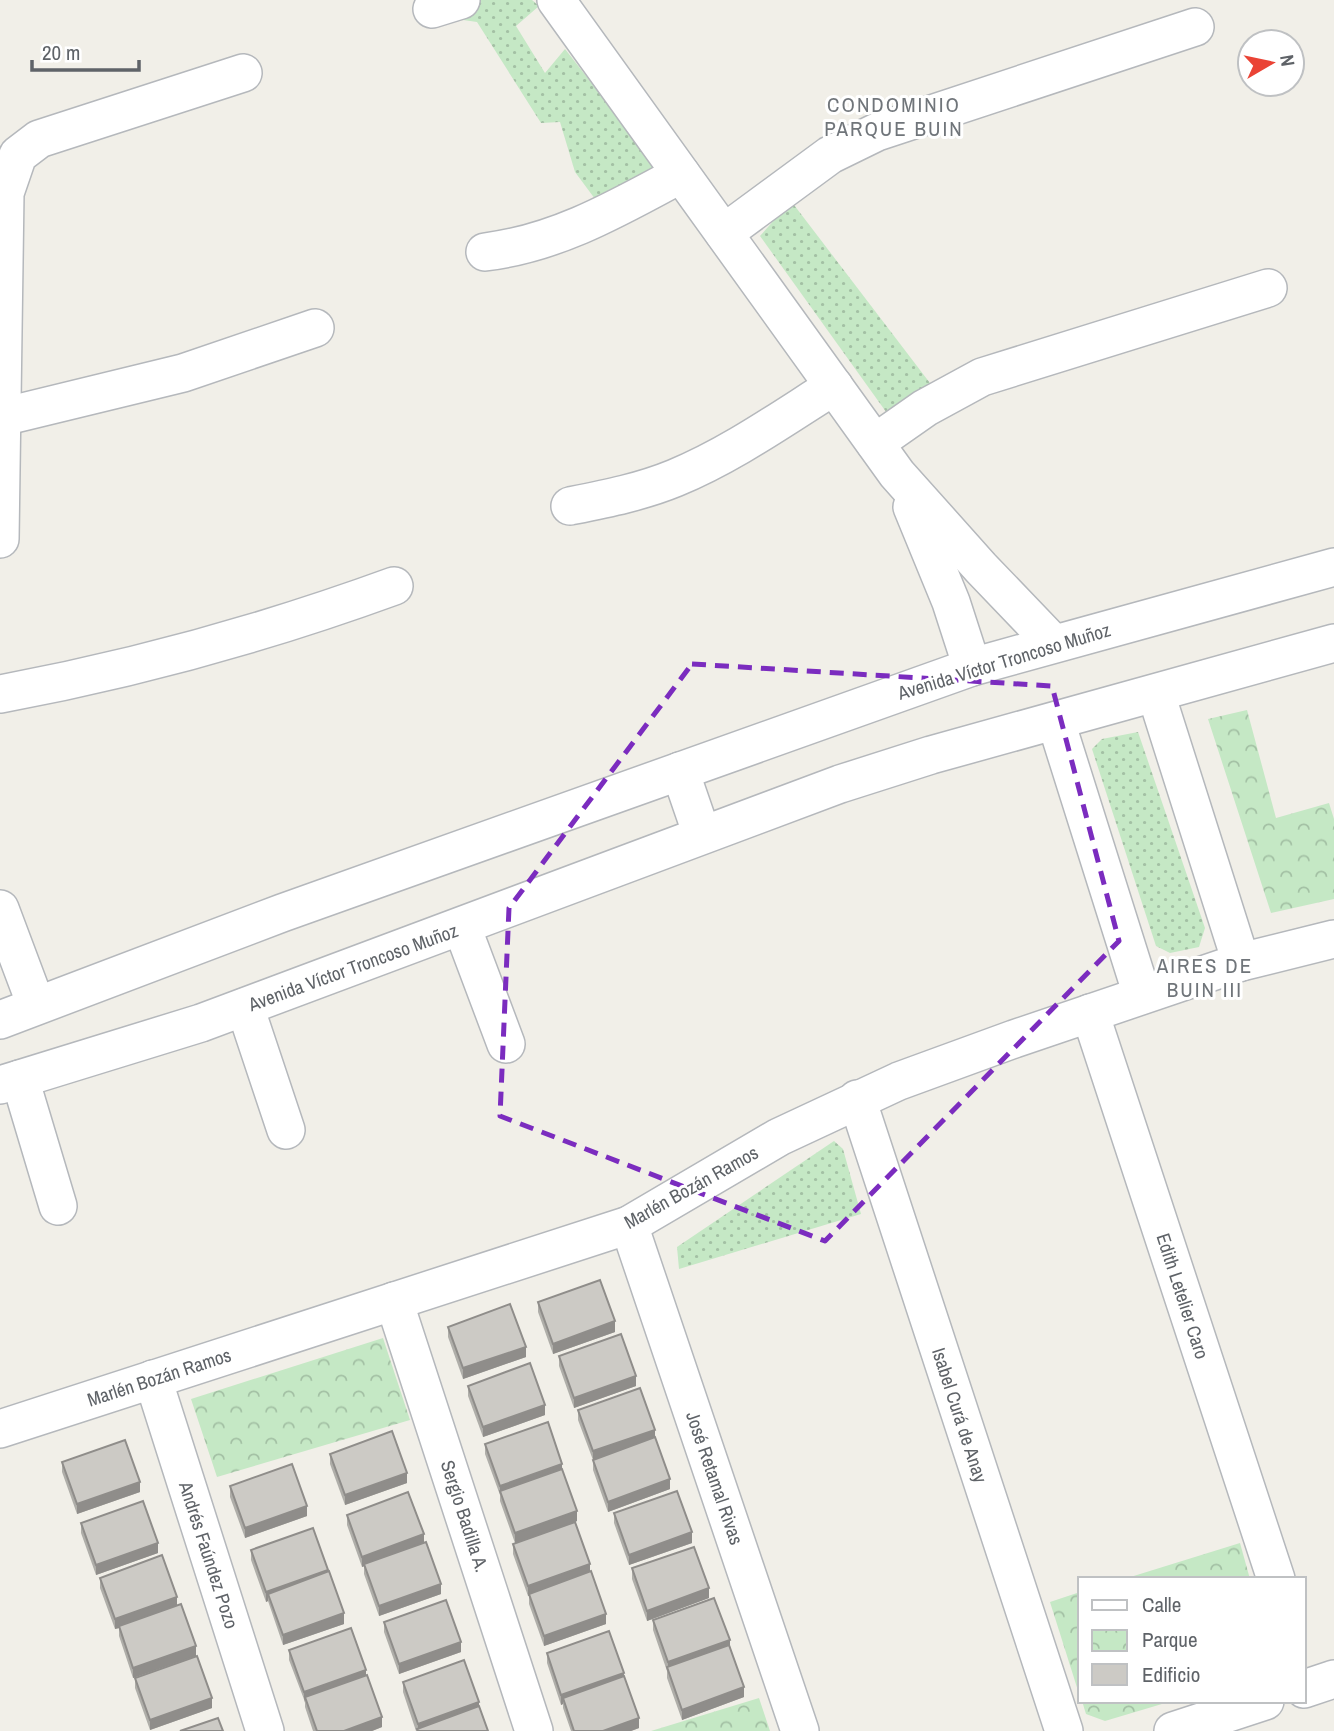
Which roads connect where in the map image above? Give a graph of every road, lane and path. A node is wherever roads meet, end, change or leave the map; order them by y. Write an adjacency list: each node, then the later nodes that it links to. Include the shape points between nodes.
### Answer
1 (562, 2): 4 (street)
2 (1195, 27): 5 (street, via 877,132 830,155)
3 (243, 73): 10 (street, via 50,134 18,155 5,193)
4 (681, 174): 5 (street); 6 (street, via 570,231 518,248)
5 (724, 233): 9 (street)
6 (485, 252)
7 (1268, 288): 11 (street, via 982,377 925,408)
8 (315, 328): 10 (street, via 183,373)
9 (834, 386): 11 (street); 13 (street, via 675,478)
10 (2, 417): 14 (street)
11 (875, 443): 12 (street)
12 (897, 474): 17 (street); 19 (street)
13 (570, 506)
14 (0, 538)
15 (1334, 567): 17 (street, Avenida Víctor Troncoso Muñoz)
16 (394, 586): 20 (street, via 188,653)
17 (1053, 642): 19 (street, Avenida Víctor Troncoso Muñoz)
18 (1334, 643): 21 (street, Avenida Víctor Troncoso Muñoz)
19 (972, 667): 23 (street, Avenida Víctor Troncoso Muñoz)
20 (0, 694)
21 (1156, 694): 22 (street, Avenida Víctor Troncoso Muñoz); 28 (street)
22 (1056, 722): 24 (street, Avenida Víctor Troncoso Muñoz, via 840,784); 29 (street)
23 (680, 771): 24 (street); 30 (street, Avenida Víctor Troncoso Muñoz)
24 (702, 835): 26 (street, Avenida Víctor Troncoso Muñoz)
25 (0, 909): 30 (street)
26 (462, 927): 31 (street, Avenida Víctor Troncoso Muñoz); 34 (street)
27 (1333, 944): 28 (street, Marlén Bozán Ramos)
28 (1241, 962): 29 (street, Marlén Bozán Ramos)
29 (1142, 995): 32 (street, Marlén Bozán Ramos)
30 (36, 1005): 33 (street, Avenida Víctor Troncoso Muñoz)
31 (246, 1007): 35 (street, Avenida Víctor Troncoso Muñoz); 37 (street)
32 (1090, 1013): 36 (street, Marlén Bozán Ramos); 43 (street, Edith Letelier Caro)
33 (0, 1020)
34 (506, 1044)
35 (10, 1082): 38 (street)
36 (857, 1099): 39 (street, Marlén Bozán Ramos, via 779,1137); 48 (street, Isabel Curá de Anay)
37 (286, 1130)
38 (58, 1206)
39 (629, 1225): 40 (street, Marlén Bozán Ramos); 47 (street, José Retamal Rivas)
40 (394, 1301): 41 (street, Marlén Bozán Ramos); 46 (street, Sergio Badilla A.)
41 (153, 1379): 42 (street, Marlén Bozán Ramos); 45 (street, Andrés Faúndez Pozo)
42 (0, 1429)
43 (1275, 1577)
44 (1259, 1703): 49 (street)
45 (265, 1731)
46 (534, 1731)
47 (800, 1731)
48 (1064, 1731)
49 (1173, 1731)

